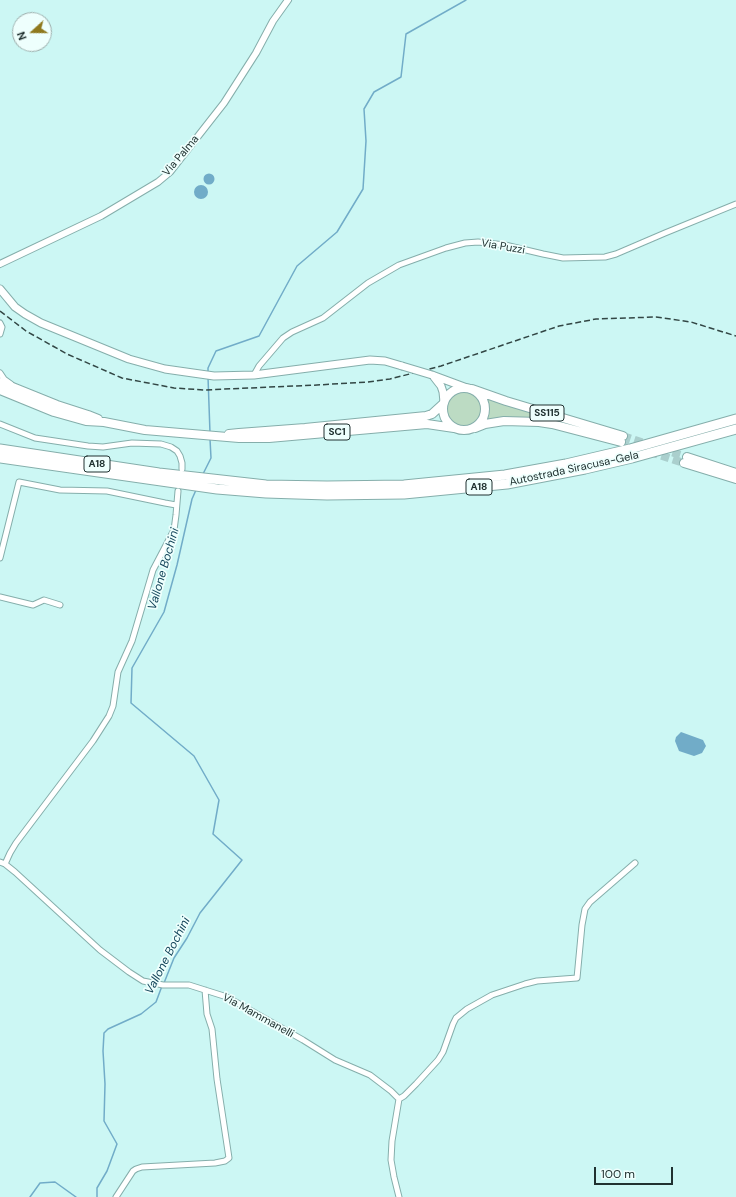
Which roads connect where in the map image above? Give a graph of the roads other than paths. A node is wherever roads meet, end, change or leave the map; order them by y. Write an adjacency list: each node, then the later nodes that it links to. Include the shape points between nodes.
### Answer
1 (288, 0): 3 (street, Via Palma, via 224,103 170,172 101,216)
2 (736, 204): 8 (street, Via Puzzi, via 605,257 563,258 505,245 478,242 446,248 380,274 323,318 292,332 283,338)
3 (0, 264)
4 (0, 289): 8 (main road, via 16,307 41,323 129,359 165,370 199,375)
5 (0, 322): 6 (street)
6 (0, 334)
7 (0, 373): 13 (street)
8 (254, 375): 9 (main road, bridge, via 370,360 385,361)
9 (432, 376): 11 (main road); 14 (main road, via 441,386)
10 (0, 382): 13 (main road)
11 (470, 388): 14 (main road, via 452,391); 19 (main road, via 481,395 485,405 485,415); 19 (main road, SS115, via 622,439 539,422 504,421)
12 (0, 390): 16 (main road, via 54,412)
13 (18, 390): 16 (main road)
14 (443, 404): 18 (main road, via 446,421); 21 (main road, SC1, via 426,416)
15 (736, 419): 27 (highway, Autostrada Siracusa-Gela / A18, via 630,449 505,475 404,485)
16 (104, 422): 21 (main road, via 144,430)
17 (0, 424): 24 (street, via 35,438 88,446 161,444 177,451)
18 (454, 428): 19 (main road); 21 (main road, SC1, via 427,424 269,438)
19 (475, 428)
20 (736, 429): 27 (highway, Autostrada Siracusa-Gela / A18, via 632,458 506,484 397,494 327,495 266,493)
21 (218, 436)
22 (0, 449): 26 (highway, A18, via 159,473)
23 (0, 458): 26 (highway, A18)
24 (182, 469)
25 (736, 476): 25 (main road, via 723,469 685,460)
26 (194, 482): 27 (highway, A18)
27 (217, 485)
28 (178, 491): 29 (street)
29 (176, 504): 30 (street, via 107,491 60,490 19,482); 33 (street, via 174,530 153,570 132,641 118,672 109,716)
30 (0, 558)
31 (0, 597): 32 (street, via 33,604 44,600)
32 (60, 605)
33 (3, 863): 35 (street, Via Mammanelli, via 100,950 143,981 163,985 189,985)
34 (635, 863): 36 (street, via 585,909 577,978 525,984 492,995 467,1009 452,1024 438,1060 404,1096)
35 (205, 990): 36 (street, Via Mammanelli, via 227,996 335,1060 370,1075); 37 (street, via 230,1158 225,1161 136,1169)
36 (399, 1098): 38 (street, via 391,1160)
37 (116, 1197)
38 (399, 1197)

